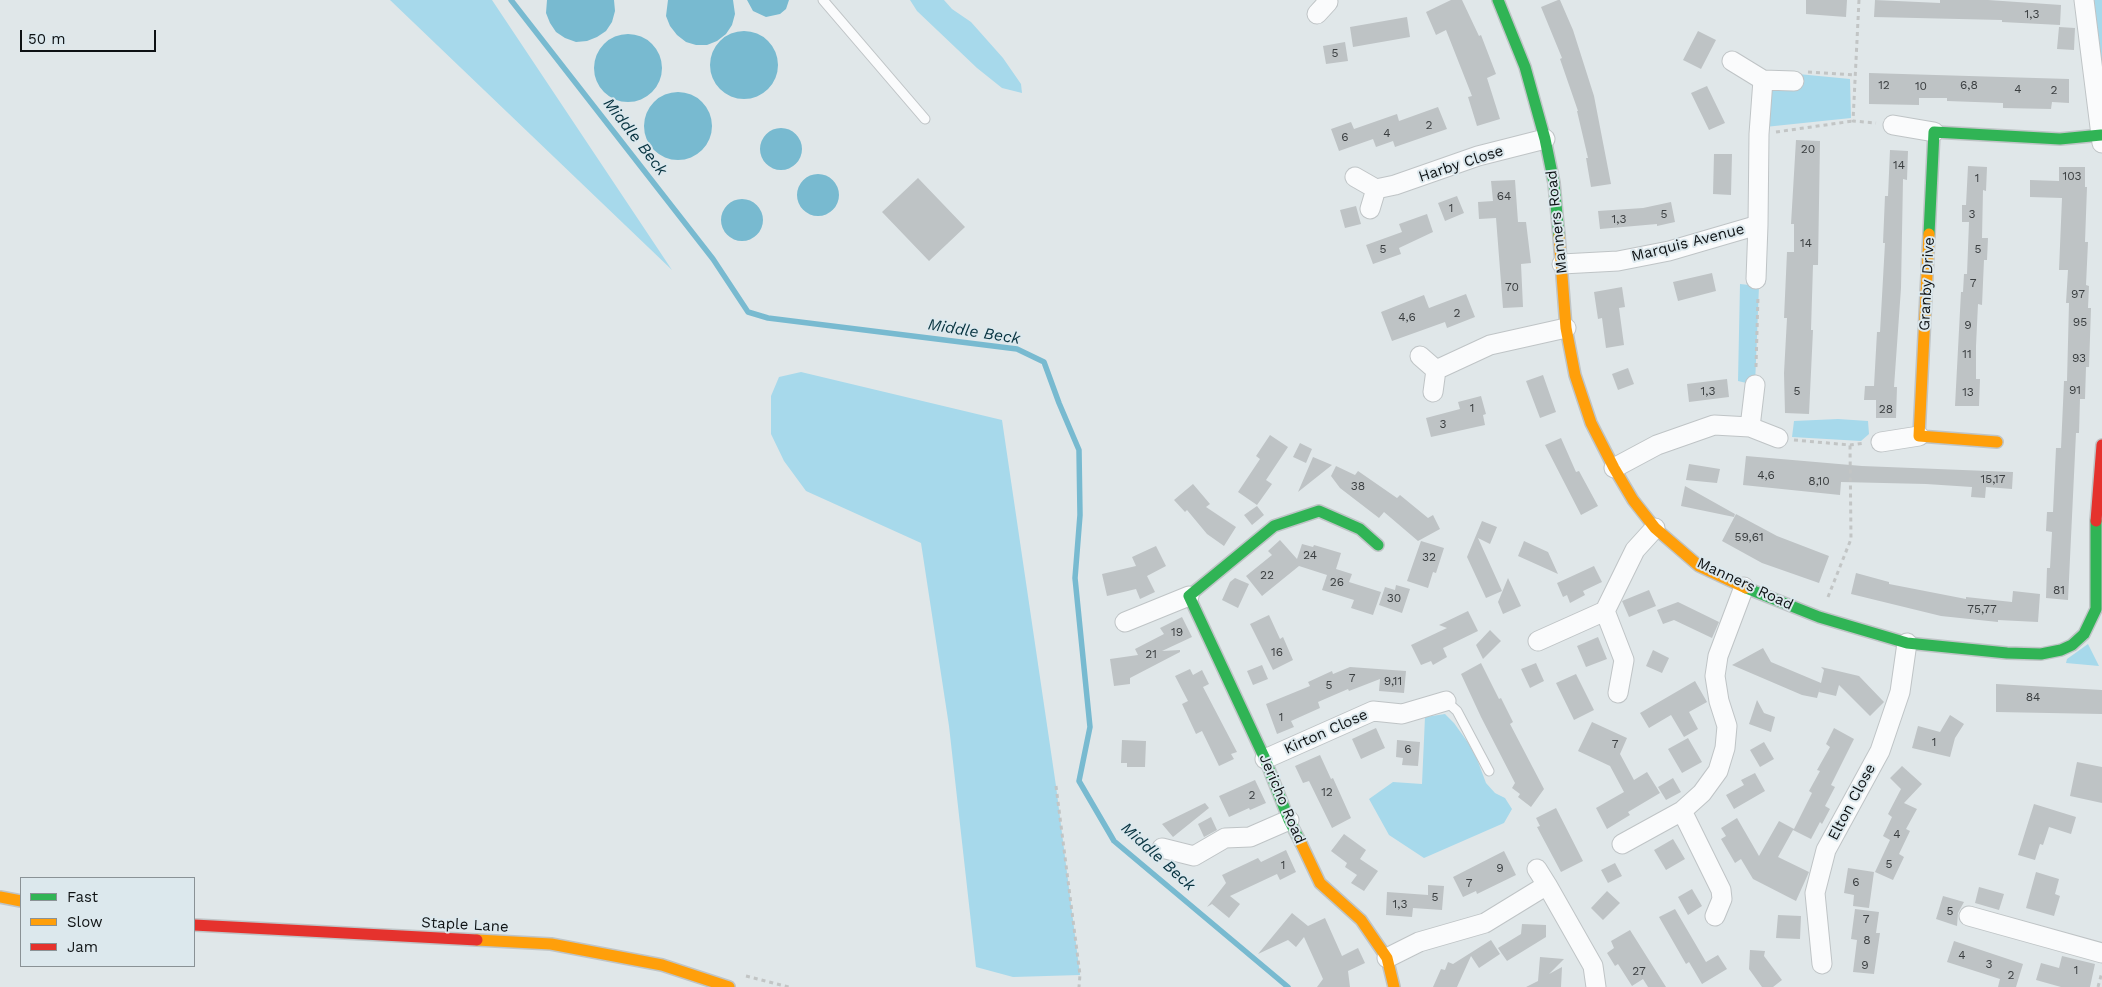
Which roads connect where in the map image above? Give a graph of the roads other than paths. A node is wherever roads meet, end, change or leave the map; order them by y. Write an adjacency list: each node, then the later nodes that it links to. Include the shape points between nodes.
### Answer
1 (823, 0): 7 (lane)
2 (1498, 0): 10 (street, Manners Road, via 1525,67)
3 (2084, 0): 11 (street)
4 (1732, 61): 5 (street)
5 (1763, 80): 6 (street); 15 (street, Marquis Avenue)
6 (1794, 81)
7 (925, 119)
8 (1893, 125): 9 (street)
9 (1934, 132): 11 (street); 24 (street, Granby Drive)
10 (1545, 139): 13 (street, Harby Close, via 1478,156); 16 (street, Manners Road, via 1554,183)
11 (2101, 139)
12 (1355, 177): 13 (street)
13 (1376, 190): 14 (street)
14 (1370, 209)
15 (1758, 225): 16 (street, Marquis Avenue, via 1669,251 1618,261); 17 (street)
16 (1562, 264): 18 (street, Manners Road)
17 (1756, 279)
18 (1566, 328): 20 (street, via 1490,345); 29 (street, Manners Road, via 1575,375 1591,423)
19 (1420, 356): 20 (street)
20 (1436, 370): 22 (street)
21 (1755, 385): 23 (street)
22 (1433, 392)
23 (1750, 427): 25 (street); 29 (street, via 1714,425 1657,445)
24 (1919, 436): 26 (street); 27 (street)
25 (1778, 438)
26 (1881, 442)
27 (1997, 442)
28 (2102, 445): 32 (street, Manners Road, via 2096,522)
29 (1614, 468): 30 (street, Manners Road)
30 (1655, 528): 33 (street, Manners Road, via 1699,566); 35 (street, via 1635,550)
31 (1378, 545): 34 (street, via 1360,529 1319,511 1274,526)
32 (2100, 567): 38 (street, Manners Road, via 2092,620 2084,634 2061,650 2041,654 2007,653)
33 (1744, 587): 38 (street, Manners Road, via 1819,616); 43 (street, via 1718,656 1715,676 1727,726 1725,748 1718,771 1702,793)
34 (1189, 596): 36 (street); 41 (street, Jericho Road)
35 (1605, 611): 37 (street); 39 (street, via 1624,660)
36 (1125, 622)
37 (1538, 641)
38 (1907, 642): 54 (street, Elton Close, via 1900,692 1880,751 1826,850 1816,893)
39 (1618, 693)
40 (1446, 701): 41 (street, Kirton Close, via 1402,714 1373,711); 42 (lane, via 1461,719)
41 (1265, 760): 44 (street, Jericho Road)
42 (1490, 771)
43 (1682, 811): 45 (street); 49 (street, via 1721,890 1722,899)
44 (1289, 820): 46 (street, via 1250,837 1225,838 1194,856); 53 (street, Jericho Road, via 1320,883 1360,920)
45 (1622, 844)
46 (1162, 848)
47 (0, 897): 48 (street)
48 (20, 901)
49 (1715, 916)
50 (1969, 916): 52 (street)
51 (195, 925): 55 (street, Staple Lane, via 551,944 662,965)
52 (2102, 953)
53 (1386, 958): 56 (street, Jericho Road); 57 (street, via 1419,942 1485,923 1542,877 1592,966)
54 (1822, 964)
55 (729, 987)
56 (1394, 987)
57 (1596, 987)

